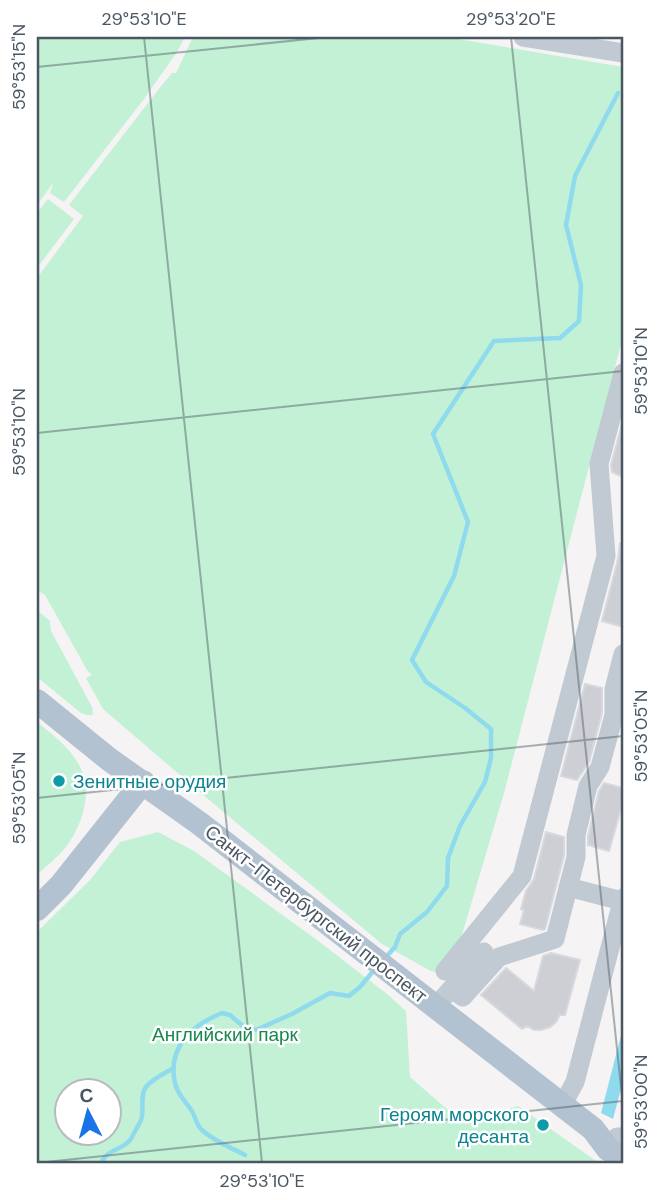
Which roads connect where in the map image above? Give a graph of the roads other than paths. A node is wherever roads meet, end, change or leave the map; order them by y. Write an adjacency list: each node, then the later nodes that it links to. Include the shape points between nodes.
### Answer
1 (523, 37): 2 (street)
2 (623, 53)
3 (623, 373): 12 (street, via 599,464 606,556 522,876)
4 (623, 654): 6 (street, via 614,689)
5 (37, 701): 7 (main road, Санкт-Петербургский проспект)
6 (616, 739): 8 (street, via 588,786)
7 (143, 782): 10 (main road); 12 (main road, Санкт-Петербургский проспект, via 392,972)
8 (568, 887): 9 (street); 12 (street, via 555,939 499,957 463,997)
9 (623, 900): 13 (street, via 575,1082)
10 (37, 909)
11 (484, 952): 12 (street)
12 (444, 989): 13 (main road, Санкт-Петербургский проспект)
13 (562, 1105): 14 (main road, Санкт-Петербургский проспект, via 593,1129)
14 (622, 1143)

